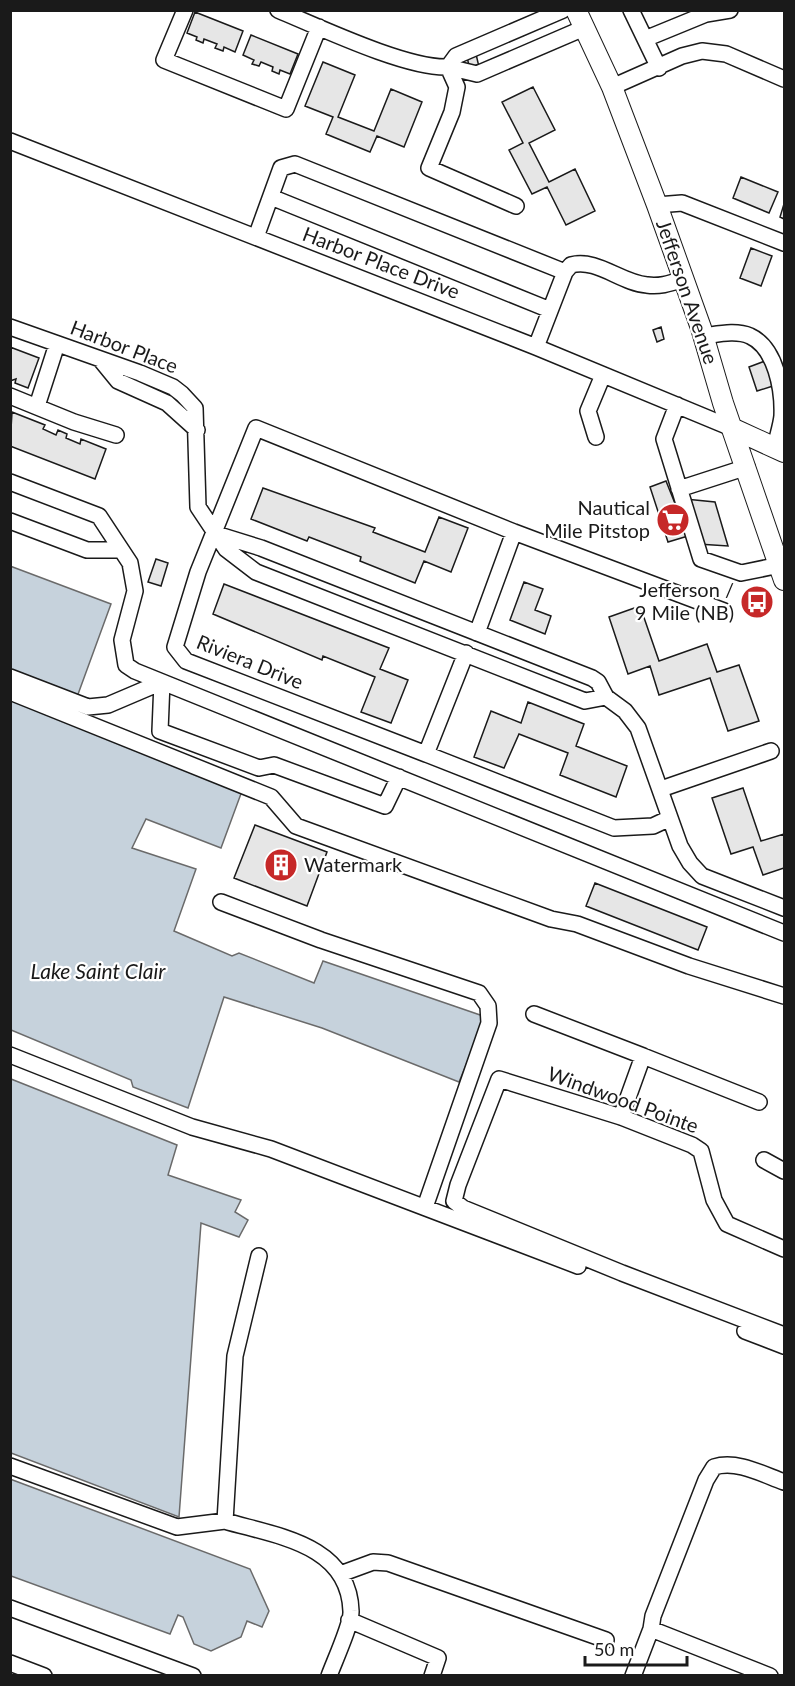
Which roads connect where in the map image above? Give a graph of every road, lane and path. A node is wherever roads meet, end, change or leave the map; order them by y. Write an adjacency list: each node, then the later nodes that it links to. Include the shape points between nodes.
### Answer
1 (185, 10): 7 (street, via 164,60 286,109)
2 (278, 10): 7 (street)
3 (563, 10): 9 (street)
4 (631, 10): 8 (street)
5 (730, 10): 8 (street, via 706,14)
6 (580, 19): 9 (street, via 477,74); 12 (main road, Jefferson Avenue)
7 (319, 27): 9 (street, via 409,61 434,67)
8 (645, 39): 10 (street)
9 (452, 61): 16 (street, via 457,87 452,112 429,168)
10 (658, 68): 11 (street, via 692,52 714,52); 12 (street)
11 (784, 79)
12 (612, 87): 15 (main road, Jefferson Avenue)
13 (10, 141): 17 (street, Harbor Place Drive)
14 (270, 197): 17 (street); 19 (street, via 281,168 295,164); 21 (street)
15 (657, 205): 18 (street, via 682,203); 20 (main road, Jefferson Avenue)
16 (516, 206)
17 (256, 237): 25 (street, Harbor Place Drive)
18 (784, 243)
19 (565, 272): 20 (street, via 571,265 586,264 645,285 659,286); 21 (street)
20 (684, 279): 23 (main road, Jefferson Avenue)
21 (550, 310): 25 (street)
22 (10, 327): 24 (street, Harbor Place)
23 (704, 336): 34 (street, via 738,333 764,345 772,358); 35 (main road, Jefferson Avenue)
24 (57, 344): 26 (street, Harbor Place); 33 (street)
25 (536, 347): 28 (street, Harbor Place Drive)
26 (100, 359): 27 (street, Harbor Place); 29 (street, via 118,381); 30 (street, via 122,360 150,370 173,380)
27 (140, 373): 29 (street); 30 (street, Harbor Place)
28 (603, 375): 32 (street, Harbor Place Drive); 38 (street, via 588,411)
29 (134, 388): 36 (street, via 167,403)
30 (182, 394): 36 (street, Harbor Place, via 195,408)
31 (10, 396): 33 (street)
32 (677, 405): 35 (street, Harbor Place Drive); 42 (street, via 664,439)
33 (37, 406): 37 (street)
34 (783, 419): 39 (street)
35 (734, 429): 39 (main road); 40 (main road, Jefferson Avenue)
36 (197, 430): 45 (street, Harbor Place, via 198,507)
37 (116, 435)
38 (596, 436)
39 (780, 450)
40 (747, 467): 42 (street); 47 (main road, Jefferson Avenue)
41 (10, 482): 46 (street, via 99,516)
42 (680, 489): 47 (street, via 701,559 741,573)
43 (10, 521): 46 (street, via 87,550)
44 (514, 532): 45 (street, Riviera Drive, via 256,428); 48 (street, Riviera Drive); 49 (street)
45 (216, 534): 49 (street); 50 (street, via 225,549 256,572); 56 (street, Riviera Drive, via 198,572 178,633 175,647 179,656)
46 (122, 550): 52 (street, via 130,563 135,591 122,640 123,656 126,665 135,671)
47 (781, 564)
48 (724, 611)
49 (477, 633): 54 (street, via 592,678)
50 (466, 653): 54 (street, via 585,701); 56 (street)
51 (10, 677): 52 (street, via 88,707 108,705)
52 (162, 682): 57 (street); 57 (street, via 160,731 259,768 274,765 385,807)
53 (10, 692): 63 (street, via 271,797 296,826 551,919 577,924)
54 (606, 698): 58 (street, via 634,721)
55 (771, 752): 58 (street)
56 (426, 754): 59 (street, Riviera Drive, via 614,828 653,826)
57 (399, 777): 62 (street)
58 (661, 789): 59 (street)
59 (670, 818): 61 (street, via 680,846 702,876)
60 (221, 902): 71 (street, via 478,993 488,1006 489,1023)
61 (784, 908)
62 (784, 933)
63 (784, 996)
64 (534, 1014): 66 (street)
65 (10, 1055): 72 (street, via 192,1127 271,1149)
66 (643, 1056): 67 (street); 68 (street)
67 (759, 1102)
68 (621, 1117): 74 (street, Windwood Pointe, via 701,1151 714,1200 727,1224); 76 (street, Windwood Pointe, via 499,1079 454,1201 611,1269)
69 (764, 1160): 70 (street)
70 (784, 1171)
71 (432, 1186): 72 (street); 73 (street)
72 (400, 1197): 73 (street)
73 (425, 1207): 77 (street)
74 (784, 1247)
75 (259, 1256): 80 (street, via 235,1356)
76 (784, 1335)
77 (784, 1346)
78 (10, 1466): 80 (street, via 177,1527)
79 (784, 1482): 84 (street, via 740,1466 725,1463 714,1467 661,1595)
80 (225, 1521): 81 (street, via 309,1545)
81 (343, 1573): 83 (street, via 352,1612); 85 (street, via 373,1562 388,1563)
82 (10, 1608): 88 (street)
83 (349, 1620): 89 (street); 90 (street, via 438,1658)
84 (651, 1629): 91 (street); 92 (street)
85 (606, 1640)
86 (10, 1663): 87 (street)
87 (44, 1676)
88 (193, 1676)
89 (329, 1676)
90 (432, 1676)
91 (633, 1676)
92 (770, 1676)

